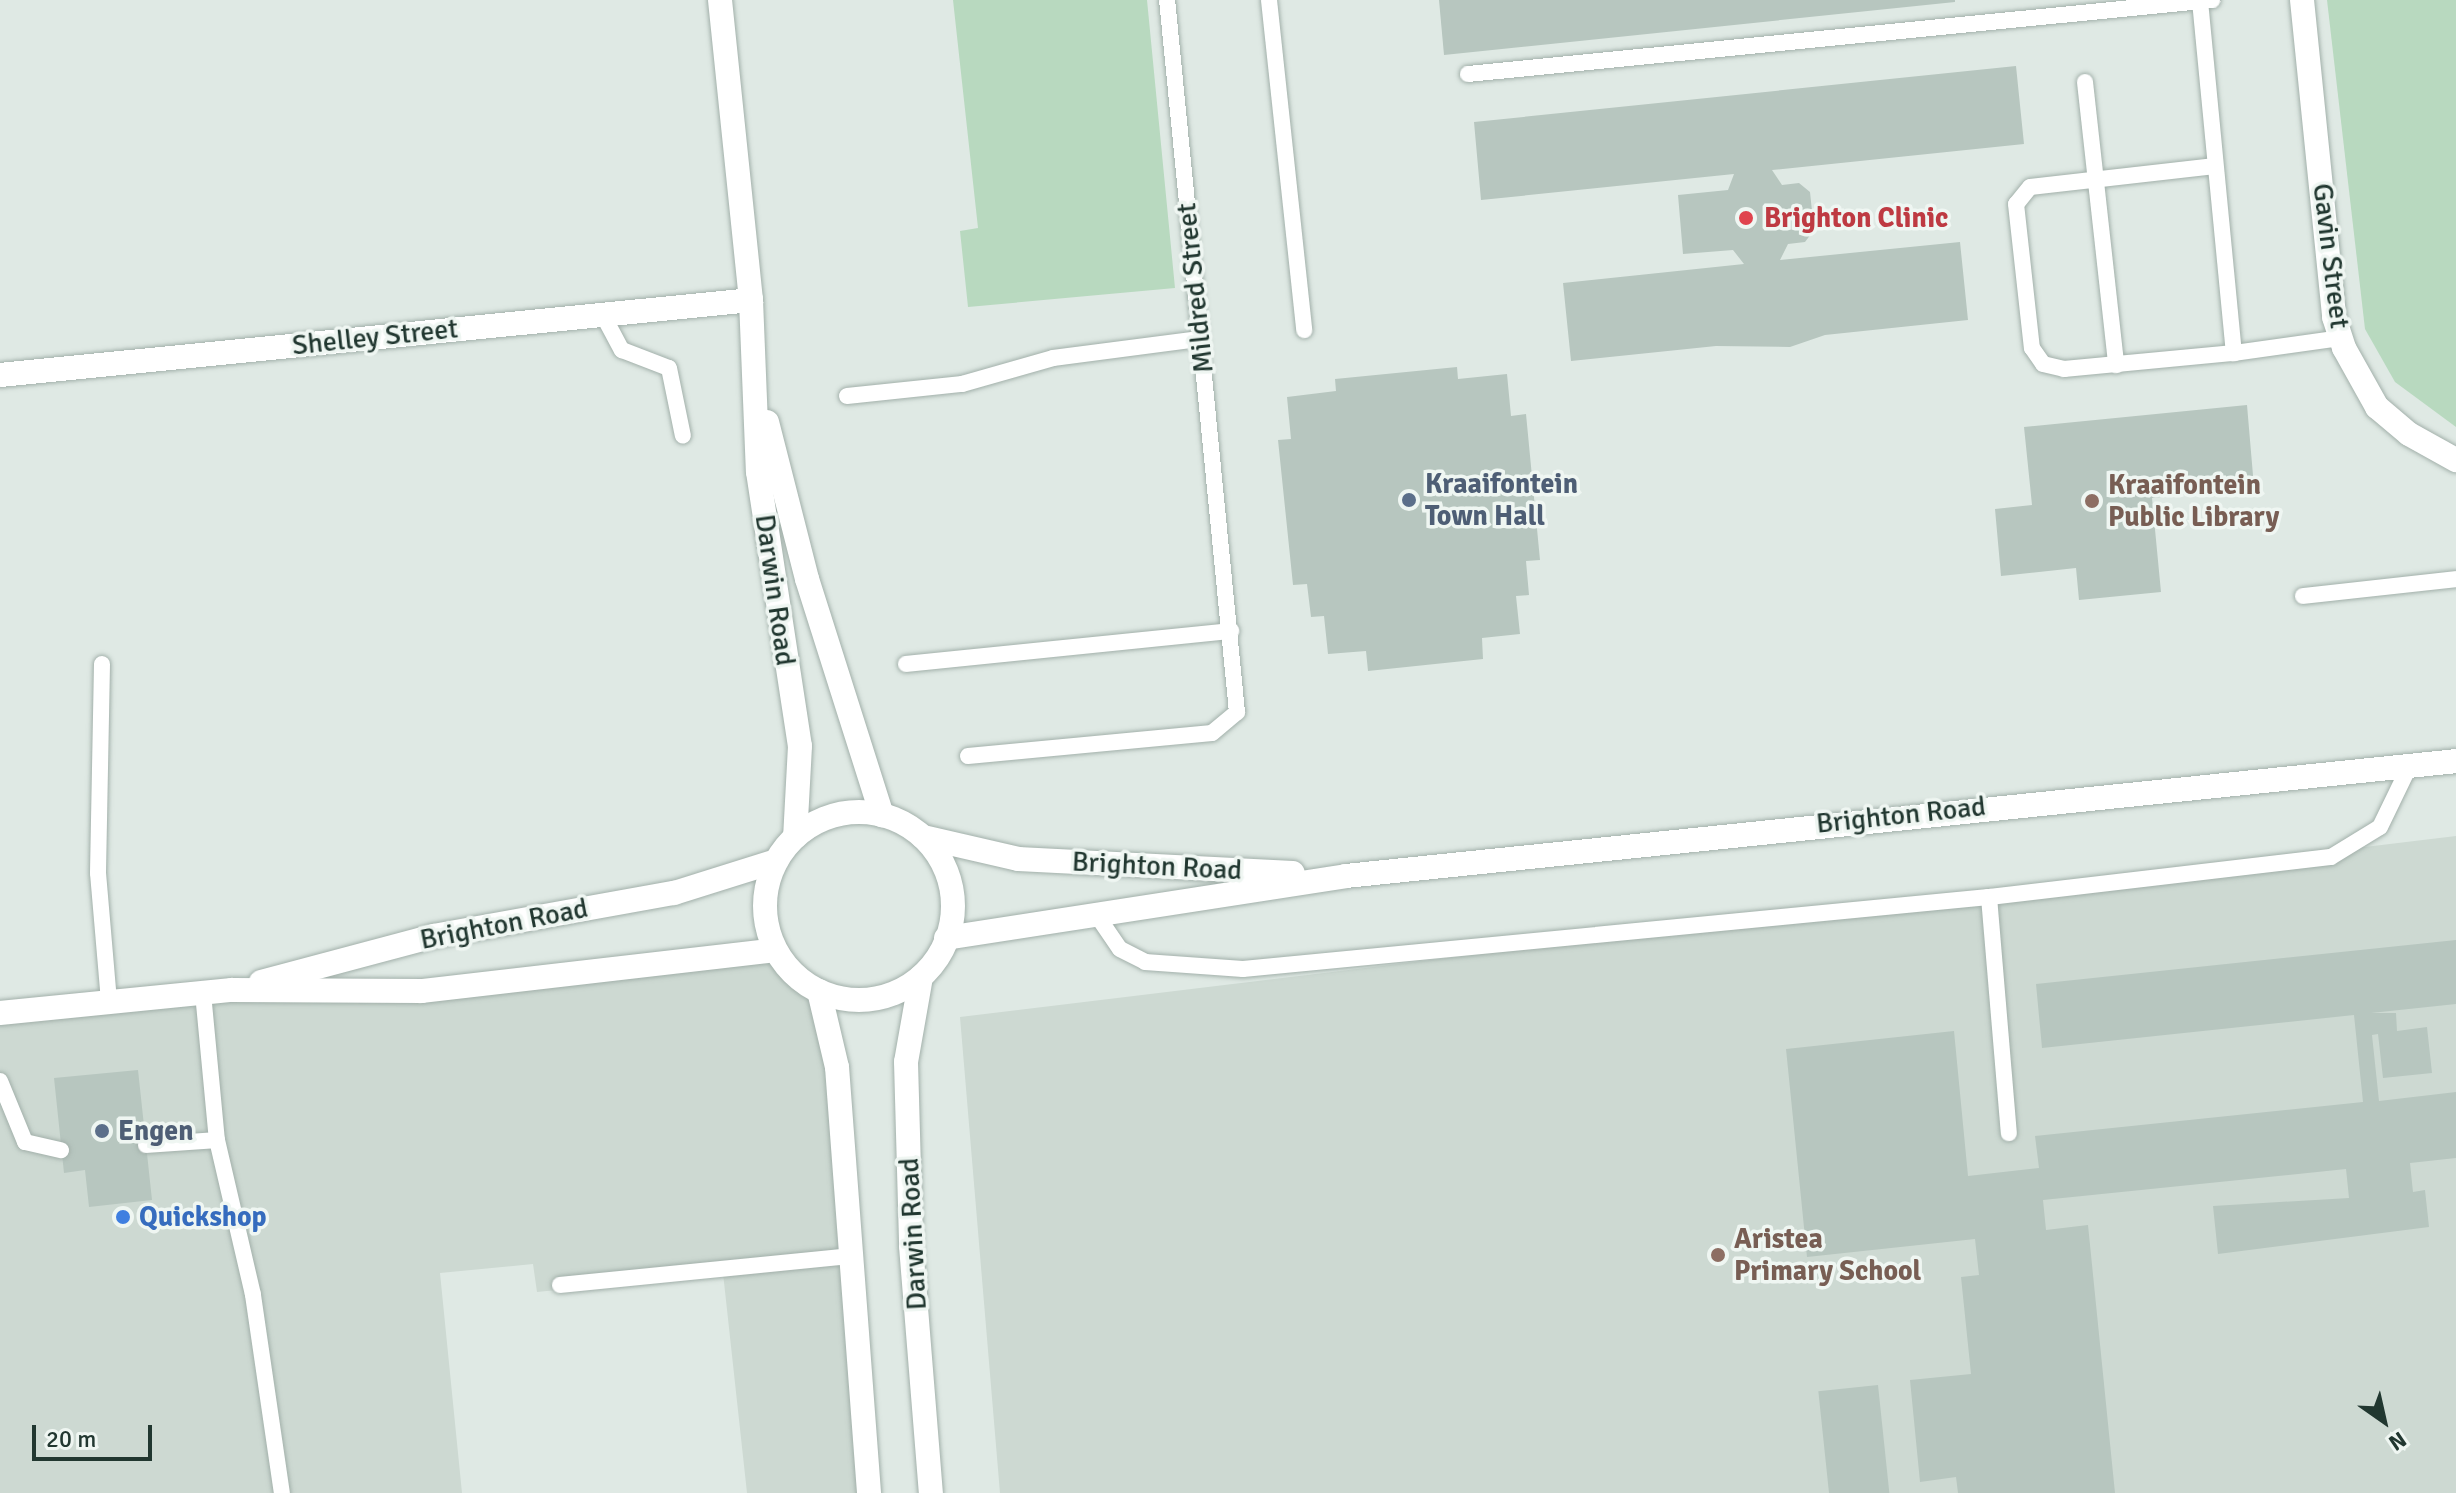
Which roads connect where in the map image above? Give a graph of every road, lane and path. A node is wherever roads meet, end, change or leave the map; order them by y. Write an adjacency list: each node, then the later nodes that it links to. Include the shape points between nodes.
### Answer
1 (720, 0): 10 (main road, Darwin Road)
2 (1167, 0): 14 (lane, Mildred Street)
3 (1269, 0): 12 (lane)
4 (2302, 0): 13 (main road, Gavin Street)
5 (2206, 1): 6 (lane); 8 (lane)
6 (1468, 74)
7 (2085, 82): 9 (lane)
8 (2215, 166): 9 (lane); 15 (lane)
9 (2095, 180): 16 (lane); 16 (lane, via 2030,187 2018,196 2032,348 2051,368)
10 (751, 300): 11 (main road, Shelley Street); 18 (main road, Darwin Road)
11 (603, 315): 17 (main road, Shelley Street); 20 (lane, via 622,350 669,368)
12 (1304, 330)
13 (2341, 338): 15 (lane); 21 (main road, Gavin Street, via 2377,407 2409,434)
14 (1200, 339): 19 (lane, via 1053,358 962,384); 24 (lane, Mildred Street)
15 (2234, 353): 16 (lane)
16 (2116, 365)
17 (0, 375)
18 (758, 391): 30 (main road, Darwin Road, via 811,593); 31 (main road, Darwin Road, via 758,472 800,746)
19 (847, 396)
20 (683, 436)
21 (2456, 460)
22 (2456, 579): 23 (lane)
23 (2303, 596)
24 (1231, 631): 26 (lane); 27 (lane, Mildred Street, via 1238,705 1234,719 1218,732)
25 (102, 664): 43 (lane, via 98,873)
26 (906, 664)
27 (968, 756)
28 (2456, 761): 29 (main road, Brighton Road)
29 (2410, 765): 34 (main road, Brighton Road); 35 (lane, via 2380,827 2331,857)
30 (882, 815): 31 (main road, via 851,812 821,819); 32 (main road)
31 (795, 837): 33 (main road)
32 (923, 837): 34 (main road, Brighton Road, via 1018,859); 37 (main road, via 950,884)
33 (776, 861): 38 (main road, via 766,890 766,921); 40 (main road, Brighton Road, via 674,893 434,936)
34 (1346, 876): 36 (main road, Brighton Road)
35 (1989, 897): 36 (lane, via 1212,970 1164,967 1130,955); 46 (lane)
36 (1096, 914): 37 (main road, Brighton Road)
37 (946, 938): 39 (main road)
38 (775, 950): 40 (main road, Brighton Road, via 422,991); 41 (main road, via 793,974)
39 (921, 977): 41 (main road, via 871,999); 54 (main road, Darwin Road, via 906,1062 911,1246)
40 (232, 990): 42 (main road, Brighton Road)
41 (819, 991): 50 (main road, via 837,1067)
42 (203, 993): 43 (main road, Brighton Road); 47 (lane)
43 (109, 1002): 44 (main road, Brighton Road)
44 (0, 1013)
45 (0, 1081): 49 (lane, via 25,1142)
46 (2009, 1133)
47 (217, 1140): 48 (lane); 52 (lane, via 253,1295)
48 (146, 1145)
49 (61, 1150)
50 (852, 1256): 51 (lane); 53 (main road)
51 (560, 1285)
52 (282, 1493)
53 (869, 1493)
54 (931, 1493)

